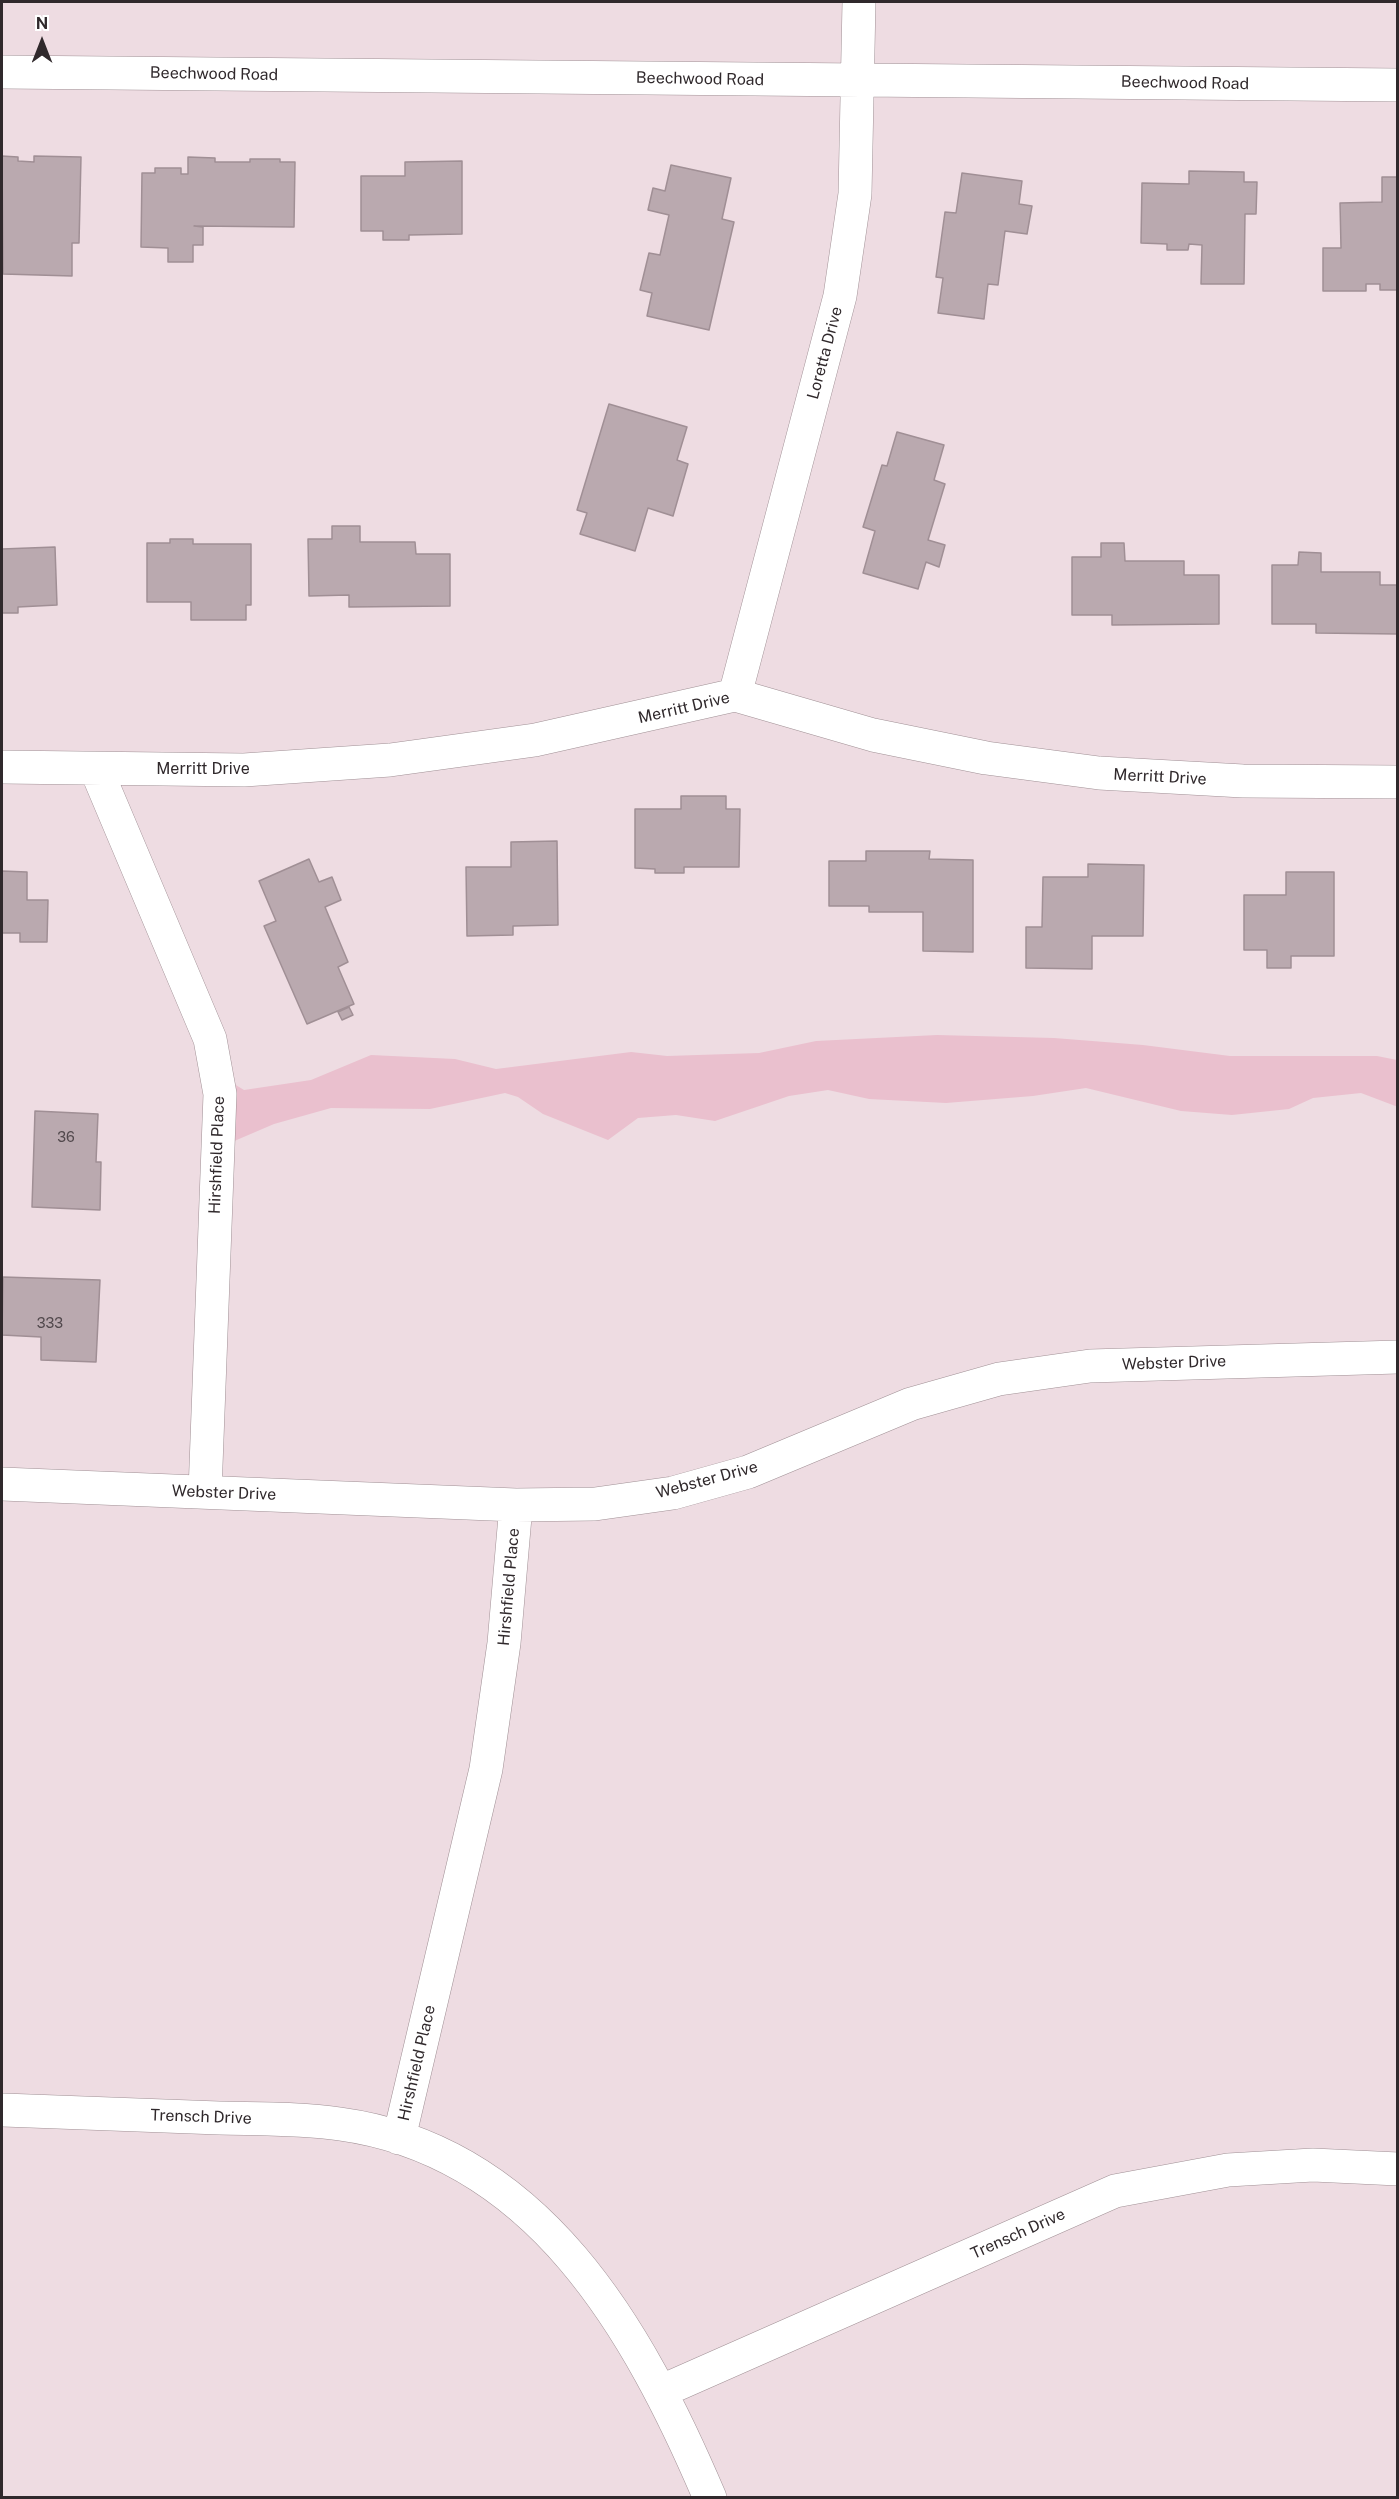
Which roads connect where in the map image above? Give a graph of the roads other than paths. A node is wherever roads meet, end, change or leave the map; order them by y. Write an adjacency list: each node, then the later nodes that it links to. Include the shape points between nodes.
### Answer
1 (859, 2): 3 (street, Loretta Drive)
2 (2, 72): 3 (street, Beechwood Road)
3 (859, 80): 4 (street, Beechwood Road); 5 (street, Loretta Drive, via 855,194 840,296)
4 (1398, 85)
5 (735, 695): 7 (street, Merritt Drive, via 535,740 390,760 244,770); 8 (street, Merritt Drive, via 873,735 986,758 1088,772 1242,781)
6 (2, 767): 7 (street, Merritt Drive)
7 (96, 769): 11 (street, Hirshfield Place, via 210,1039 218,1084)
8 (1398, 783)
9 (1398, 1357): 12 (street, Webster Drive, via 1090,1366 999,1379 911,1404 748,1472 672,1493 595,1504)
10 (2, 1484): 11 (street, Webster Drive)
11 (205, 1492): 12 (street, Webster Drive)
12 (516, 1505): 14 (street, Hirshfield Place, via 504,1643 486,1769)
13 (2, 2110): 14 (street, Trensch Drive, via 313,2121)
14 (399, 2138): 16 (street, Hirshfield Place, via 457,2162 506,2192 558,2239 607,2302)
15 (1398, 2169): 16 (street, Trensch Drive, via 1313,2165 1228,2170 1115,2191)
16 (662, 2391): 17 (street, Hirshfield Place)
17 (710, 2498)

